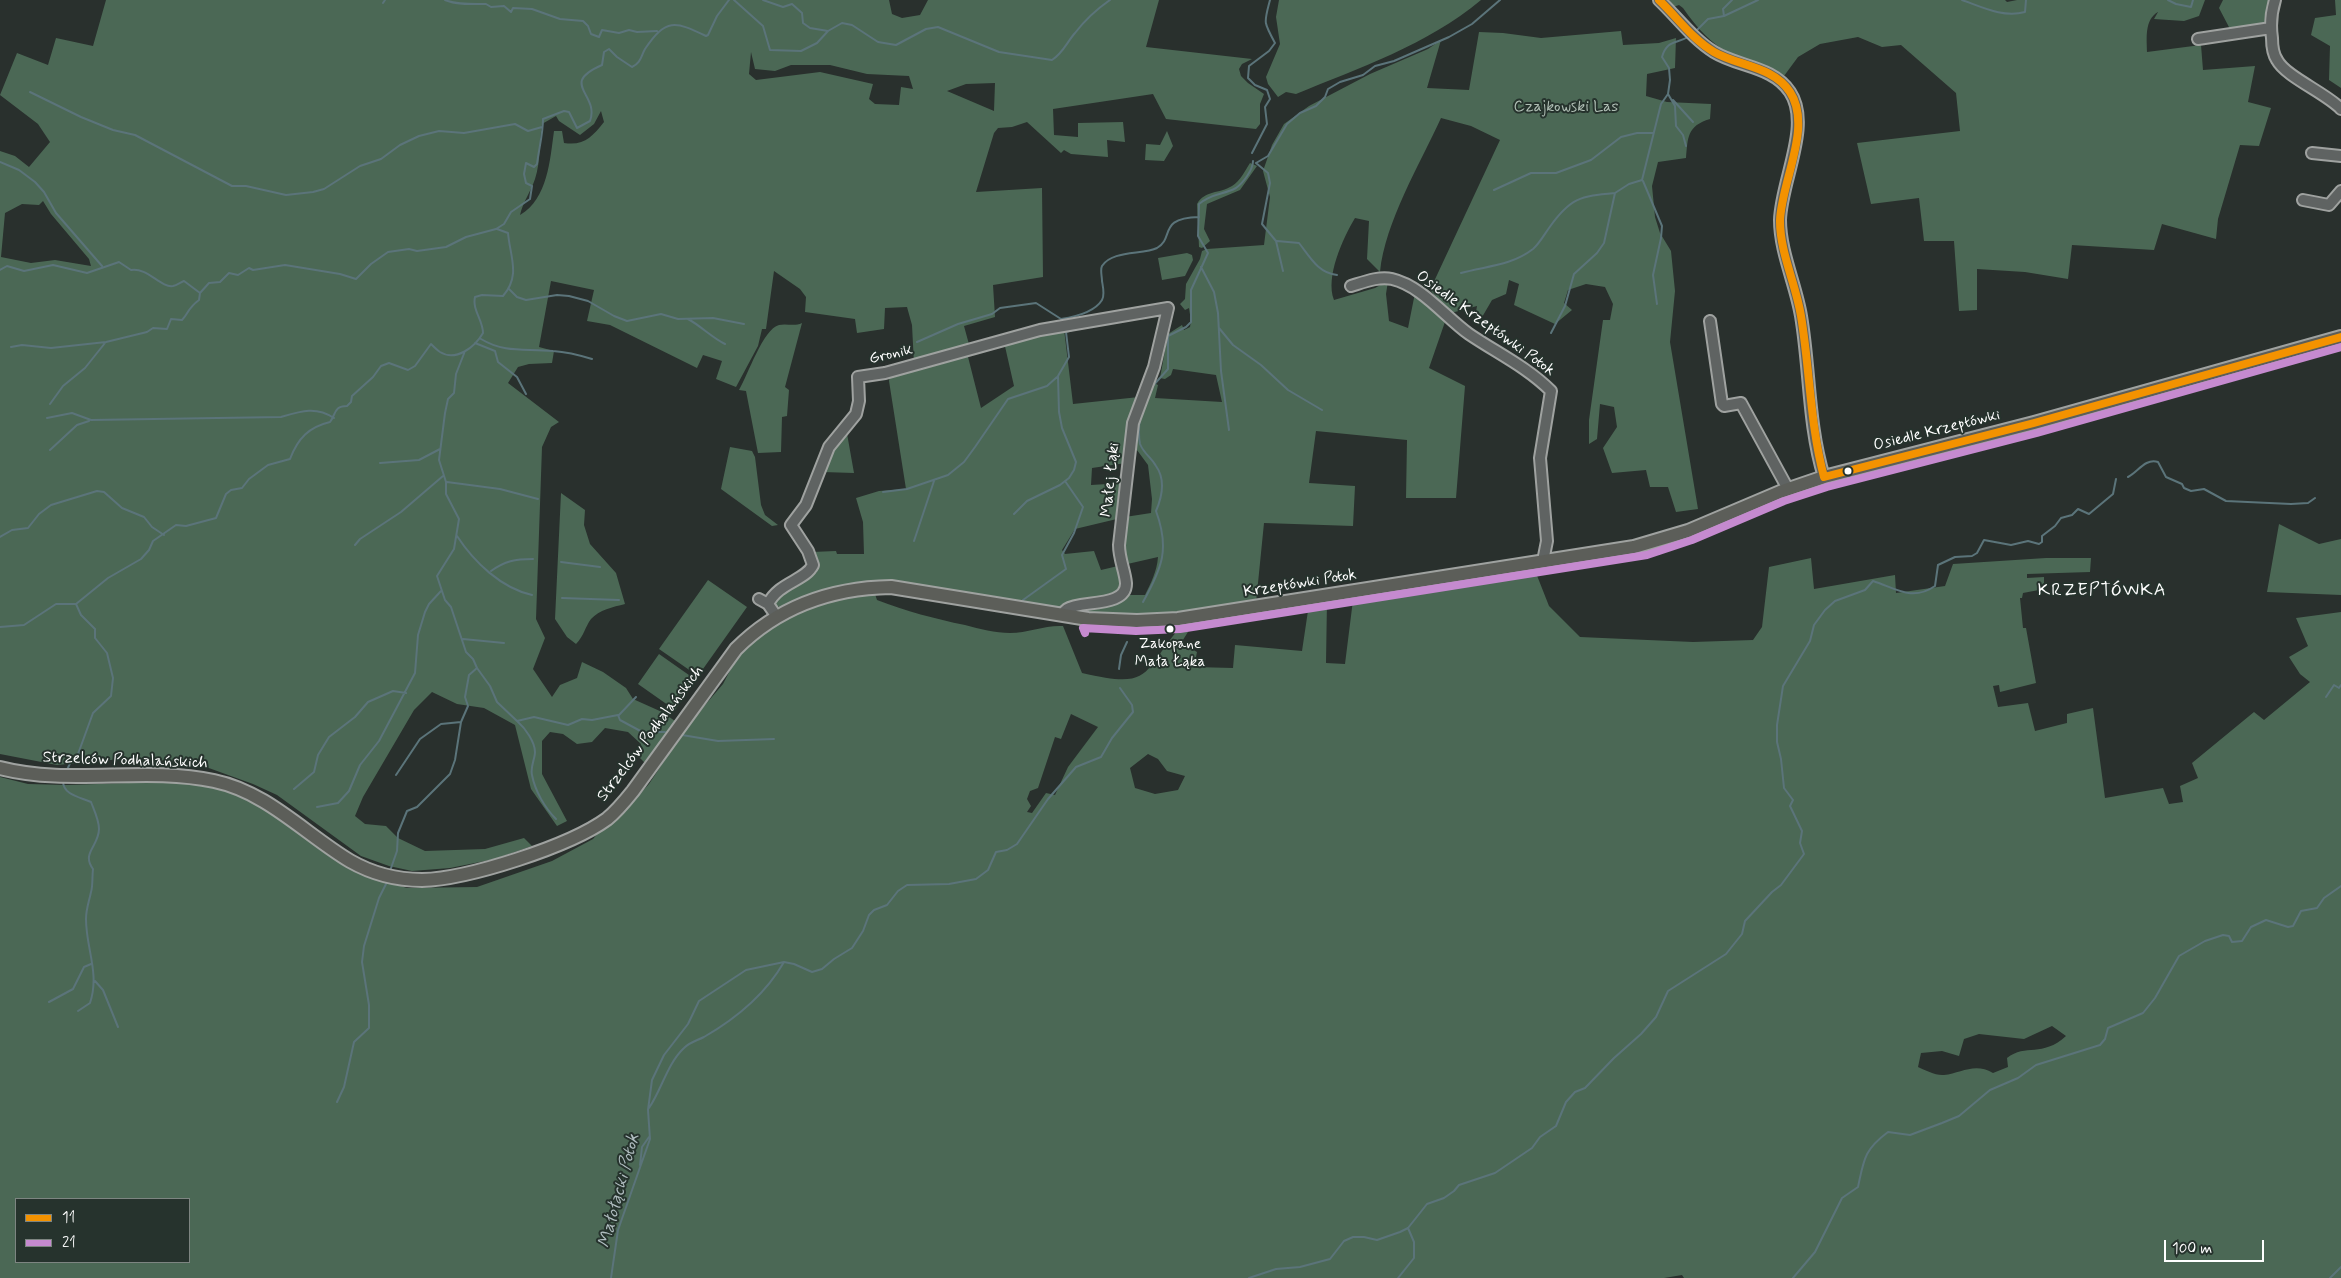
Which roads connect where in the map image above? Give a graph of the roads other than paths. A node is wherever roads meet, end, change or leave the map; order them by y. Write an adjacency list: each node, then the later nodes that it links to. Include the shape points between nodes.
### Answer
1 (1659, 0): 14 (street, via 1713,51 1776,77 1796,104 1798,131 1782,197 1781,227 1802,319 1816,444)
2 (2275, 0): 3 (street)
3 (2271, 28): 4 (street); 5 (street, via 2273,49 2279,64)
4 (2198, 39)
5 (2341, 109)
6 (2312, 153): 7 (street)
7 (2341, 156)
8 (2341, 191): 9 (street, via 2329,205)
9 (2303, 200)
10 (1351, 286): 16 (street, Osiedle Krzeptówki Potok, via 1373,279 1391,278 1406,285 1468,333 1505,354 1551,391 1540,458 1547,542)
11 (1168, 308): 18 (street, Małej Łąki, via 1154,367 1136,408 1130,441 1119,545 1126,584 1124,591 1107,601 1067,609); 19 (street, Gronik, via 1040,330 890,372 858,377 856,414 829,447 806,505 791,525 808,551 812,565 808,572 764,602)
12 (1710, 322): 15 (street, via 1722,404 1741,403)
13 (2341, 337): 14 (main road, Osiedle Krzeptówki, via 2034,423)
14 (1824, 477): 15 (main road, Osiedle Krzeptówki)
15 (1788, 489): 16 (main road, Osiedle Krzeptówki, via 1667,539)
16 (1543, 561): 18 (main road, Krzeptówki Potok, via 1178,619 1108,621)
17 (1049, 613): 18 (main road, Krzeptówki Potok); 19 (main road, Strzelców Podhalańskich, via 907,588 876,587 820,597)
18 (1062, 615)
19 (777, 617): 20 (main road, Strzelców Podhalańskich, via 736,649 633,791 607,819 550,847 447,878 405,879 369,870 350,861 266,802 232,785 193,778 53,775)
20 (0, 768)

